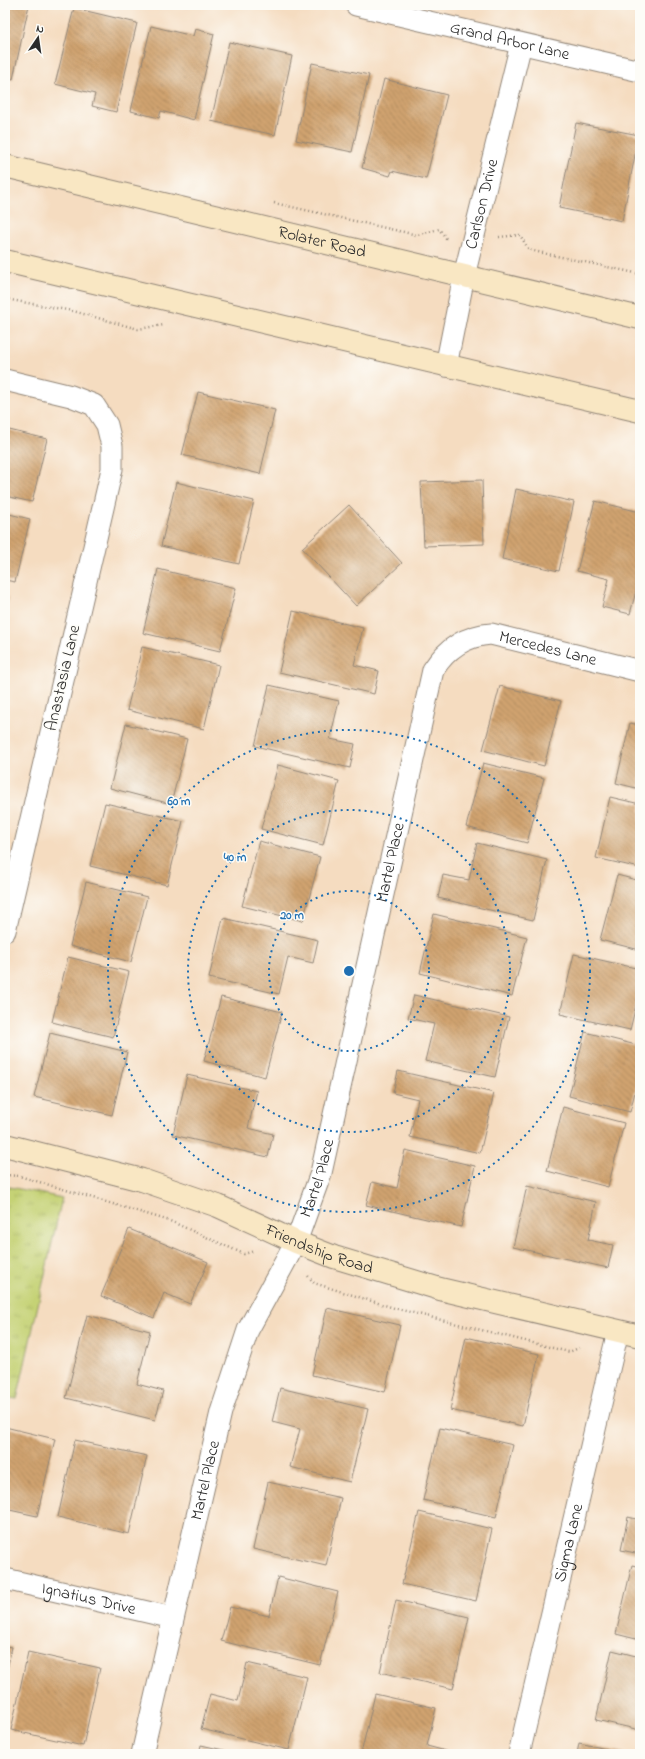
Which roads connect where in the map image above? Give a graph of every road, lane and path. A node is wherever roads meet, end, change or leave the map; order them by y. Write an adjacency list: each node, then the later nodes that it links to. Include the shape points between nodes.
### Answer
1 (356, 5): 2 (street, Grand Arbor Lane)
2 (521, 44): 3 (street, Grand Arbor Lane); 6 (street, Carlson Drive)
3 (640, 71)
4 (5, 166): 9 (main road, Rolater Road)
5 (267, 202): 6 (path, via 417,235 439,229 446,238)
6 (472, 241): 8 (path, via 520,235 529,250); 9 (street, Carlson Drive)
7 (5, 261): 11 (main road)
8 (640, 274)
9 (464, 276): 10 (main road, Rolater Road); 11 (street, Carlson Drive)
10 (640, 318)
11 (446, 366): 13 (main road)
12 (5, 380): 16 (street, Anastasia Lane, via 71,396 94,405 107,425 112,446 112,469)
13 (640, 411)
14 (457, 644): 15 (street, Mercedes Lane, via 479,635 492,634); 19 (street, Martel Place, via 433,670 321,1173)
15 (640, 671)
16 (5, 931)
17 (5, 1145): 19 (main road, Friendship Road, via 142,1180 218,1206)
18 (5, 1175): 20 (path, via 19,1176 170,1221 244,1254)
19 (296, 1242): 22 (main road, Friendship Road, via 334,1257 440,1289); 26 (street, Martel Place, via 248,1330 221,1412)
20 (257, 1251)
21 (308, 1276): 24 (path, via 314,1284 394,1308 569,1352)
22 (618, 1331): 23 (main road, Friendship Road); 28 (street, Sigma Lane)
23 (640, 1336)
24 (582, 1348)
25 (5, 1579): 26 (street, Ignatius Drive)
26 (173, 1618): 27 (street, Martel Place)
27 (142, 1754)
28 (519, 1754)

